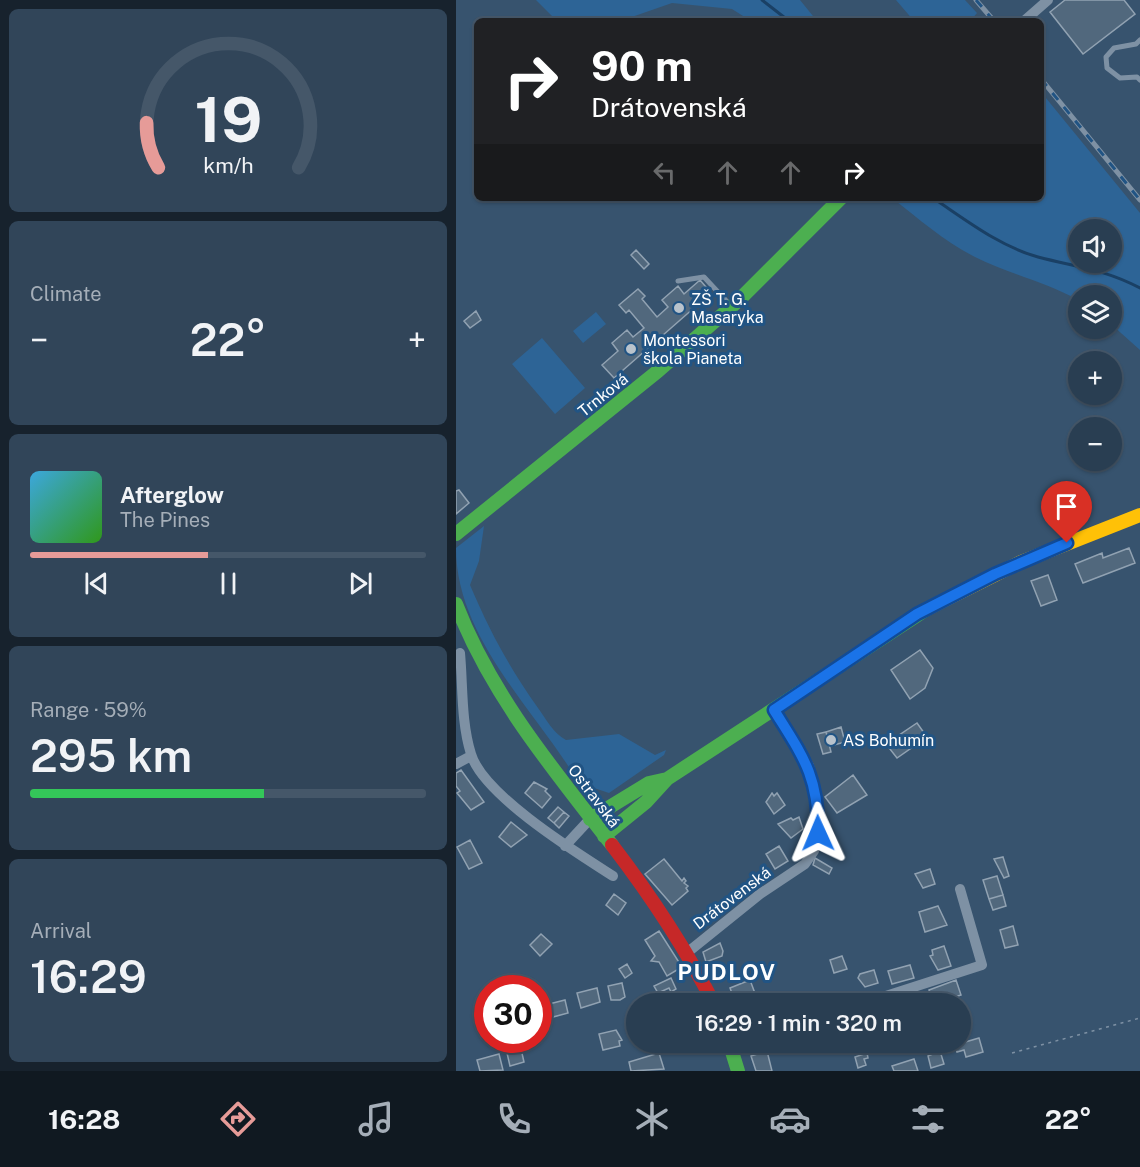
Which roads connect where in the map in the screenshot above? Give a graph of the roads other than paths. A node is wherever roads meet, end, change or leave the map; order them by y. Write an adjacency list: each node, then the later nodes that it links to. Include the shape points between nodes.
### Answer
1 (1048, 0): 2 (street)
2 (1027, 18)
3 (1140, 40): 4 (lane, via 1114,48 1106,57 1107,68 1120,78)
4 (1140, 80)
5 (838, 201): 7 (street, Trnková)
6 (678, 281): 7 (lane, via 704,277)
7 (731, 306): 9 (street, Trnková, via 628,396)
8 (1140, 515): 12 (street, via 1021,562 936,604)
9 (456, 534)
10 (456, 604): 16 (street, Ostravská, via 495,685)
11 (460, 653): 13 (street)
12 (774, 710): 15 (street); 21 (street, Drátovenská, via 809,766 818,815 814,851 805,864 760,894)
13 (471, 756): 14 (street); 18 (street, via 498,791)
14 (456, 764)
15 (667, 779): 16 (street, via 649,783); 17 (street, via 659,792)
16 (590, 819): 17 (street, Ostravská); 18 (street)
17 (604, 836): 21 (street, Ostravská)
18 (565, 846): 19 (street)
19 (613, 876)
20 (960, 889): 23 (street, via 982,965)
21 (688, 952): 22 (street, Ostravská)
22 (708, 993)
23 (895, 993)
24 (733, 1053): 25 (street)
25 (738, 1071)

